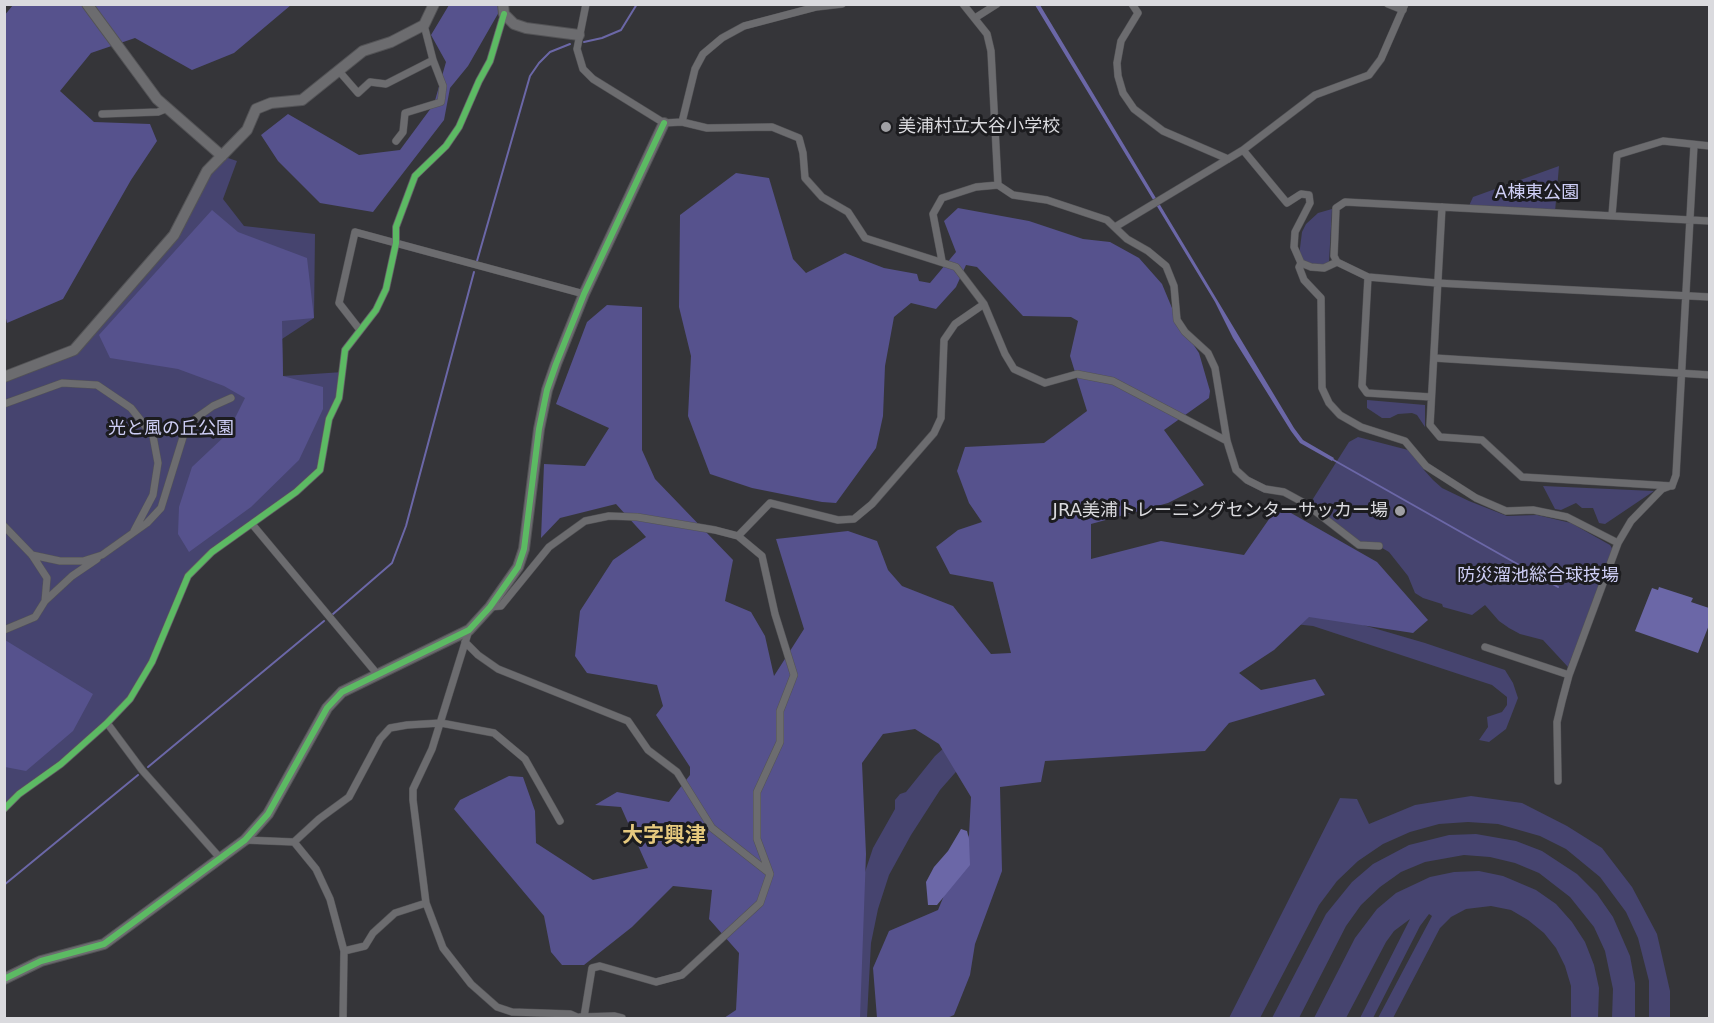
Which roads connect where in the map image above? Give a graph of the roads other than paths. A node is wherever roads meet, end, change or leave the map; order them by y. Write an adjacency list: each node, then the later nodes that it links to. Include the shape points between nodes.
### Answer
1 (87, 4): 16 (street, via 157,99)
2 (434, 4): 12 (street)
3 (586, 4): 13 (street)
4 (842, 4): 18 (street, via 744,26 722,38 703,54 694,69)
5 (963, 4): 11 (street)
6 (998, 4): 11 (street)
7 (1132, 4): 25 (street, via 1138,13 1121,41 1117,63 1123,93 1134,109 1163,131)
8 (1388, 4): 9 (street)
9 (1404, 7): 23 (street, via 1369,75 1315,94)
10 (503, 9): 13 (street, via 514,24); 32 (street, via 490,61 459,127 446,146 415,176 396,227)
11 (975, 18): 26 (street, via 987,34 991,51)
12 (424, 25): 14 (street); 15 (street, via 363,51)
13 (579, 36): 19 (street, via 578,56 583,69)
14 (433, 60): 15 (street, via 386,84 370,82 358,93); 20 (street, via 443,86 441,102 405,113 404,132)
15 (338, 70): 24 (street, via 302,100 271,103 256,109 247,130)
16 (168, 108): 17 (street, via 158,112); 24 (street)
17 (102, 114)
18 (682, 122): 19 (street); 33 (street, via 706,128 772,127 799,138 805,178 822,197 848,212 865,238)
19 (664, 123): 38 (street)
20 (396, 141)
21 (1694, 145): 22 (street); 28 (street, via 1663,141 1617,155); 29 (street)
22 (1710, 146)
23 (1243, 150): 25 (street); 35 (street, via 1287,203 1301,194 1309,195 1310,203 1295,232 1294,247)
24 (222, 156): 46 (street, via 207,171 174,235 74,350)
25 (1228, 159): 31 (street)
26 (998, 185): 31 (street, via 1013,195 1055,203 1107,220); 33 (street, via 976,187 942,198 933,214)
27 (1442, 207): 28 (street); 34 (street, via 1345,202 1336,208); 37 (street)
28 (1612, 215): 29 (street)
29 (1689, 220): 30 (street); 39 (street)
30 (1710, 221)
31 (1115, 227): 50 (street, via 1167,266 1174,286 1177,320 1208,353 1215,368)
32 (396, 243): 38 (street); 42 (street, via 386,289); 42 (street, via 355,232 339,303)
33 (942, 261): 41 (street, via 956,267)
34 (1337, 262): 35 (street, via 1324,268); 36 (street)
35 (1301, 263): 56 (street, via 1304,280 1321,298 1322,388 1340,415 1361,427 1405,441 1426,466 1476,498 1506,511 1533,510 1567,517)
36 (1368, 277): 37 (street); 47 (street, via 1362,386 1367,393)
37 (1437, 283): 39 (street); 43 (street)
38 (584, 294): 61 (street, via 548,390 539,429 524,549 518,567)
39 (1685, 296): 40 (street); 44 (street)
40 (1710, 297)
41 (984, 304): 50 (street, via 1014,369 1045,383 1077,374 1113,381); 55 (street, via 955,324 944,340 942,418 934,433 872,504 854,519 838,520 770,503)
42 (360, 330): 52 (street, via 345,351 339,398 329,419 320,470)
43 (1434, 358): 44 (street); 47 (street)
44 (1681, 373): 45 (street); 51 (street, via 1676,475)
45 (1710, 375)
46 (4, 377)
47 (1431, 397): 51 (street, via 1430,425 1440,437 1482,440 1522,477)
48 (231, 398): 54 (street, via 196,418 184,434 161,508)
49 (4, 404): 54 (street, via 62,383 97,385 132,408 153,436 158,463 153,495)
50 (1227, 441): 57 (street, via 1236,470 1247,480 1306,504 1359,545)
51 (1672, 486): 56 (street, via 1662,489 1631,520)
52 (252, 524): 66 (street); 68 (street, via 212,552 188,576 152,662 130,699)
53 (4, 526): 58 (street)
54 (132, 533): 59 (street)
55 (738, 536): 61 (street, via 637,517 609,516 585,521 549,548 501,606); 76 (street, via 762,556 794,675 780,711 780,742 757,792 757,839)
56 (1618, 543): 67 (street)
57 (1379, 546)
58 (32, 555): 59 (street, via 60,561 83,561); 60 (street, via 47,578)
59 (102, 555): 60 (street)
60 (45, 601): 62 (street, via 35,617)
61 (490, 607): 63 (street)
62 (4, 630)
63 (469, 630): 64 (street); 66 (street)
64 (465, 642): 69 (street); 76 (street, via 498,669 628,721 648,750 678,772 712,828)
65 (1485, 647): 67 (street)
66 (378, 675): 73 (street, via 342,692 327,708 268,814)
67 (1569, 675): 70 (street, via 1557,722)
68 (106, 723): 71 (street); 75 (street)
69 (441, 723): 72 (street, via 494,733 525,759); 74 (street, via 390,729 380,739 349,797); 77 (street, via 413,789)
70 (1558, 781)
71 (4, 808)
72 (560, 820)
73 (245, 840): 74 (street); 75 (street)
74 (294, 842): 78 (street, via 316,869 330,899)
75 (220, 858): 79 (street, via 104,944 41,961)
76 (770, 874): 81 (street, via 760,903 682,975 656,982 600,966 592,968)
77 (426, 903): 78 (street, via 395,913 365,946); 81 (street, via 443,948 471,984 497,1007)
78 (344, 951): 80 (street)
79 (6, 976)
80 (343, 1018)
81 (580, 1018): 82 (street)
82 (622, 1018)

